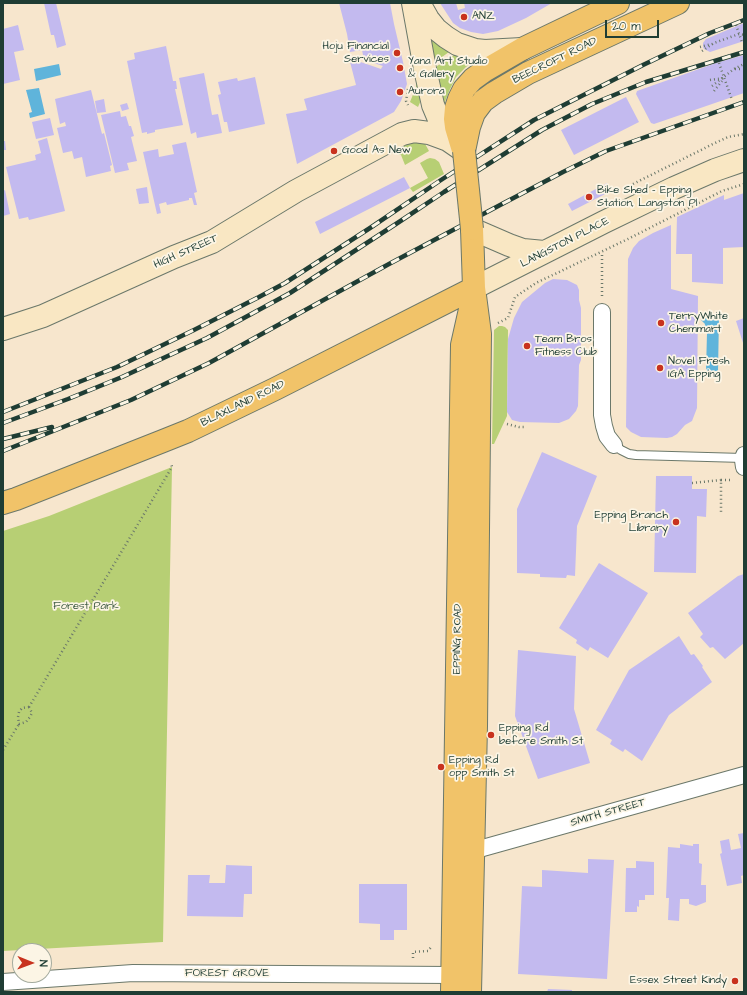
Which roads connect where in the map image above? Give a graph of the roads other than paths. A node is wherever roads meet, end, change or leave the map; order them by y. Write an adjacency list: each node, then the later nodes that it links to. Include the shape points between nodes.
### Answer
1 (413, 3): 6 (street)
2 (419, 3): 5 (street, BEECROFT ROAD, via 432,24 457,44 485,51)
3 (618, 3): 5 (main road, BEECROFT ROAD)
4 (678, 3): 8 (main road, BEECROFT ROAD, via 528,73 494,93 483,101 474,113 468,127)
5 (522, 49): 8 (main road, BEECROFT ROAD, via 484,70 464,89 456,108 455,119)
6 (430, 93): 7 (street, HIGH STREET, via 422,112); 8 (street, via 441,124)
7 (402, 134): 8 (street, HIGH STREET, via 414,131 429,133 448,140); 14 (street, HIGH STREET, via 296,191 212,242 43,316)
8 (464, 151): 10 (main road, BEECROFT ROAD, bridge)
9 (744, 160): 11 (street, LANGSTON PLACE, via 674,188)
10 (472, 229): 11 (street, via 523,250); 12 (main road, EPPING ROAD)
11 (544, 252): 12 (street, LANGSTON PLACE)
12 (474, 288): 17 (main road, BLAXLAND ROAD, via 188,430); 19 (main road, EPPING ROAD, via 480,334 476,726); 21 (main road, EPPING ROAD, via 462,345)
13 (602, 312): 15 (street, via 602,415 608,436)
14 (3, 329)
15 (614, 444): 16 (lane, via 636,456)
16 (742, 465)
17 (3, 502)
18 (744, 775): 19 (street, SMITH STREET)
19 (472, 851): 22 (main road, EPPING ROAD)
20 (3, 982): 21 (street, FOREST GROVE, via 133,973)
21 (452, 984)
22 (470, 992)

